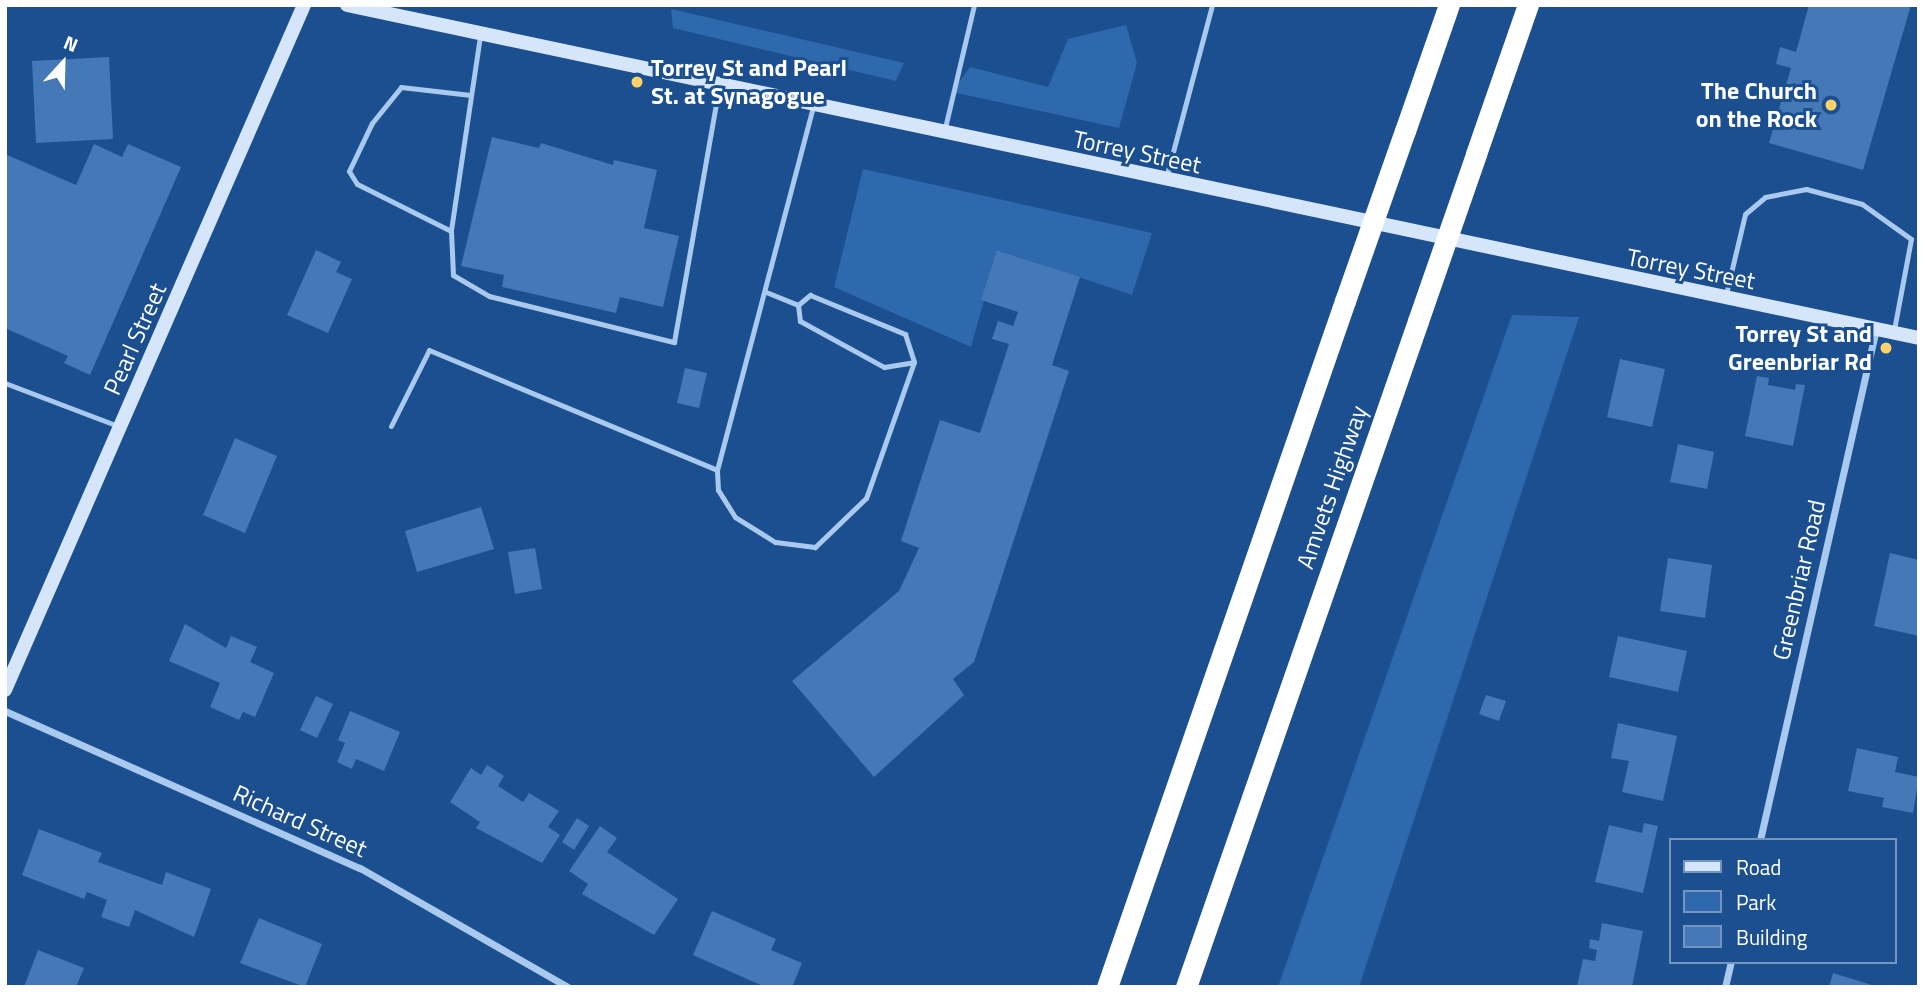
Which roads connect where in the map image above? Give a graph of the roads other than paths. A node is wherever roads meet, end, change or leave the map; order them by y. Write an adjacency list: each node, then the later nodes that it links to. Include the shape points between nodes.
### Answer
1 (304, 5): 25 (main road, Pearl Street)
2 (347, 5): 7 (main road, Torrey Street)
3 (974, 5): 11 (lane)
4 (1212, 5): 12 (lane)
5 (1449, 5): 32 (highway, Amvets Highway, bridge)
6 (1528, 5): 33 (highway, Amvets Highway, bridge)
7 (480, 36): 8 (main road, Torrey Street); 9 (lane)
8 (719, 87): 10 (main road, Torrey Street); 13 (lane, via 674,342 489,296 453,275)
9 (471, 95): 13 (lane); 13 (lane, via 401,87 372,122 349,171 356,184)
10 (813, 107): 11 (main road, Torrey Street); 16 (lane)
11 (943, 135): 12 (main road, Torrey Street)
12 (1165, 181): 17 (main road, Torrey Street)
13 (451, 232)
14 (1919, 233): 15 (lane)
15 (1911, 239): 17 (lane, via 1863,204 1806,189 1765,197 1745,214); 20 (lane)
16 (766, 292): 18 (lane); 26 (lane)
17 (1725, 299): 19 (main road, Torrey Street)
18 (798, 305): 22 (lane, via 800,321 884,367); 22 (lane, via 810,295 905,334)
19 (1876, 329): 20 (main road, Torrey Street); 29 (street, Greenbriar Road)
20 (1893, 333): 21 (main road, Torrey Street)
21 (1919, 338)
22 (914, 362): 26 (lane, via 866,498 815,547 775,542 734,517 718,490)
23 (5, 383): 25 (lane)
24 (391, 426): 26 (lane, via 429,350)
25 (121, 427): 27 (main road, Pearl Street)
26 (717, 470)
27 (5, 690)
28 (5, 712): 31 (street, Richard Street, via 360,868)
29 (1760, 838)
30 (1731, 964): 34 (street)
31 (569, 987)
32 (1107, 987)
33 (1186, 987)
34 (1725, 987)

